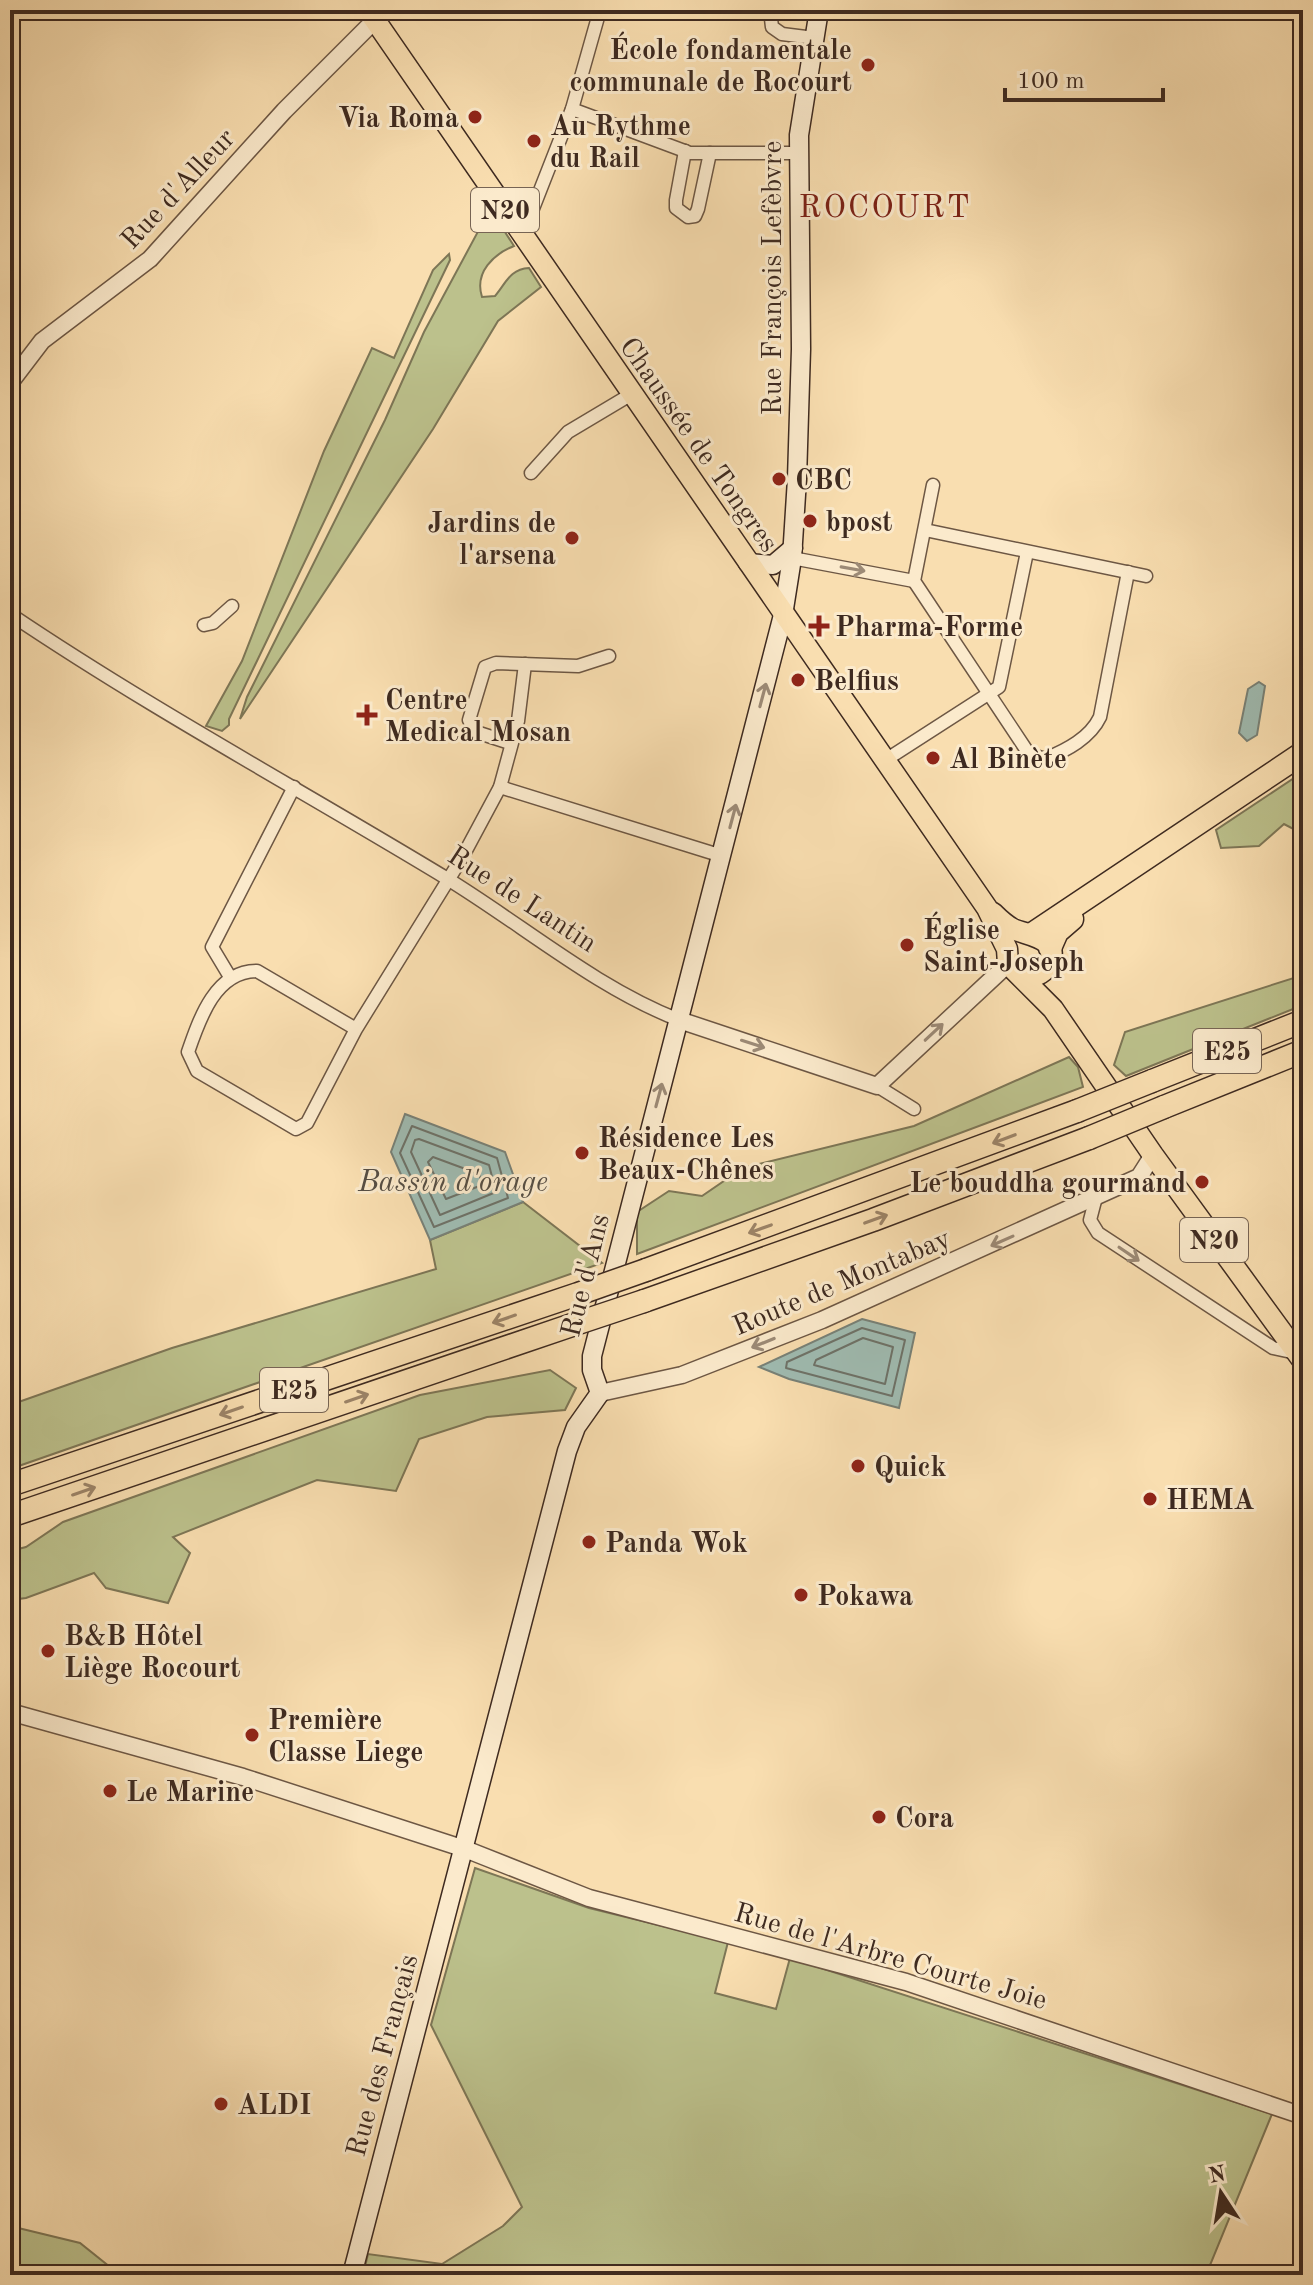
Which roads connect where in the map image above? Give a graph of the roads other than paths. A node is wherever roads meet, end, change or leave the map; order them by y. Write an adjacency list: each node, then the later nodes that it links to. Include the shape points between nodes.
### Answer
1 (600, 10): 6 (street)
2 (770, 10): 5 (street, via 772,27 782,34)
3 (819, 10): 5 (main road, Rue François Lefèbvre)
4 (377, 13): 10 (main road, Chaussée de Tongres / N20); 11 (street, Rue d'Alleur, via 150,259 42,341)
5 (814, 38): 9 (main road, Rue François Lefèbvre)
6 (572, 109): 7 (street); 10 (street)
7 (685, 151): 8 (street); 8 (street, via 676,208 688,217 698,209)
8 (710, 153): 9 (street)
9 (800, 153): 17 (main road, Rue François Lefèbvre, via 801,349)
10 (523, 234): 12 (main road, Chaussée de Tongres / N20)
11 (10, 383)
12 (630, 395): 13 (street, via 568,432); 18 (main road, Chaussée de Tongres / N20)
13 (531, 473)
14 (933, 485): 15 (street)
15 (925, 530): 16 (street); 21 (street)
16 (1027, 552): 19 (street); 30 (street, via 999,687)
17 (793, 553): 18 (main road, via 773,565); 21 (street, one-way to 21); 24 (main road, Rue François Lefèbvre)
18 (748, 563): 24 (main road, Chaussée de Tongres / N20)
19 (1128, 572): 20 (street); 30 (street, via 1094,730 1045,759 1029,754)
20 (1146, 576)
21 (914, 581): 30 (street)
22 (232, 606): 25 (street)
23 (10, 614): 35 (street, Rue de Lantin)
24 (783, 615): 26 (main road, Rue d'Ans); 27 (main road, Chaussée de Tongres / N20)
25 (204, 625)
26 (776, 646): 27 (main road); 37 (main road, Rue d'Ans, one-way to 26)
27 (805, 646): 33 (main road, Chaussée de Tongres / N20)
28 (609, 656): 29 (street, via 578,666)
29 (525, 664): 31 (street); 31 (street, via 485,667 469,720 476,732)
30 (989, 694): 33 (street)
31 (510, 743): 36 (street)
32 (1303, 753): 40 (highway)
33 (884, 761): 39 (main road, Chaussée de Tongres / N20)
34 (1303, 765): 40 (highway, via 1057,932)
35 (294, 787): 38 (street, Rue de Lantin); 43 (street, via 212,947)
36 (500, 787): 37 (street); 38 (street)
37 (722, 856): 44 (main road, Rue d'Ans)
38 (448, 879): 44 (street, Rue de Lantin, via 642,1005); 46 (street)
39 (987, 908): 40 (main road, Chaussée de Tongres / N20, via 1011,928); 41 (main road, Chaussée de Tongres / N20)
40 (1037, 938): 41 (main road, via 1016,937); 42 (main road, via 1049,962)
41 (1008, 956): 42 (main road, Chaussée de Tongres / N20); 48 (street, one-way to 41)
42 (1034, 974): 50 (main road, N20)
43 (230, 977): 46 (street, via 257,971); 46 (street, via 197,1026 188,1052 197,1071 296,1129 307,1123)
44 (679, 1020): 48 (street, Rue de Lantin, one-way to 48); 53 (main road, Rue d'Ans, one-way to 44, via 592,1356)
45 (1303, 1021): 54 (highway, E25, one-way to 54, bridge, via 1077,1111 646,1270)
46 (356, 1029)
47 (1303, 1051): 55 (highway, E25, one-way to 47, bridge, via 873,1220)
48 (877, 1086): 49 (street)
49 (914, 1109)
50 (1153, 1155): 51 (street, Route de Montabay, via 1139,1177); 52 (main road, N20)
51 (1096, 1197): 52 (street, one-way to 52, via 1090,1220 1098,1233 1273,1348); 53 (street, Route de Montabay, one-way to 53, via 867,1301 705,1366 664,1381)
52 (1302, 1357)
53 (600, 1393): 57 (main road, via 570,1440)
54 (10, 1485)
55 (10, 1516)
56 (10, 1712): 57 (street, Rue de l'Arbre Courte Joie, via 243,1777)
57 (465, 1849): 58 (street, Rue de l'Arbre Courte Joie, via 589,1898 906,1982); 59 (main road, Rue des Français)
58 (1303, 2116)
59 (352, 2275)

